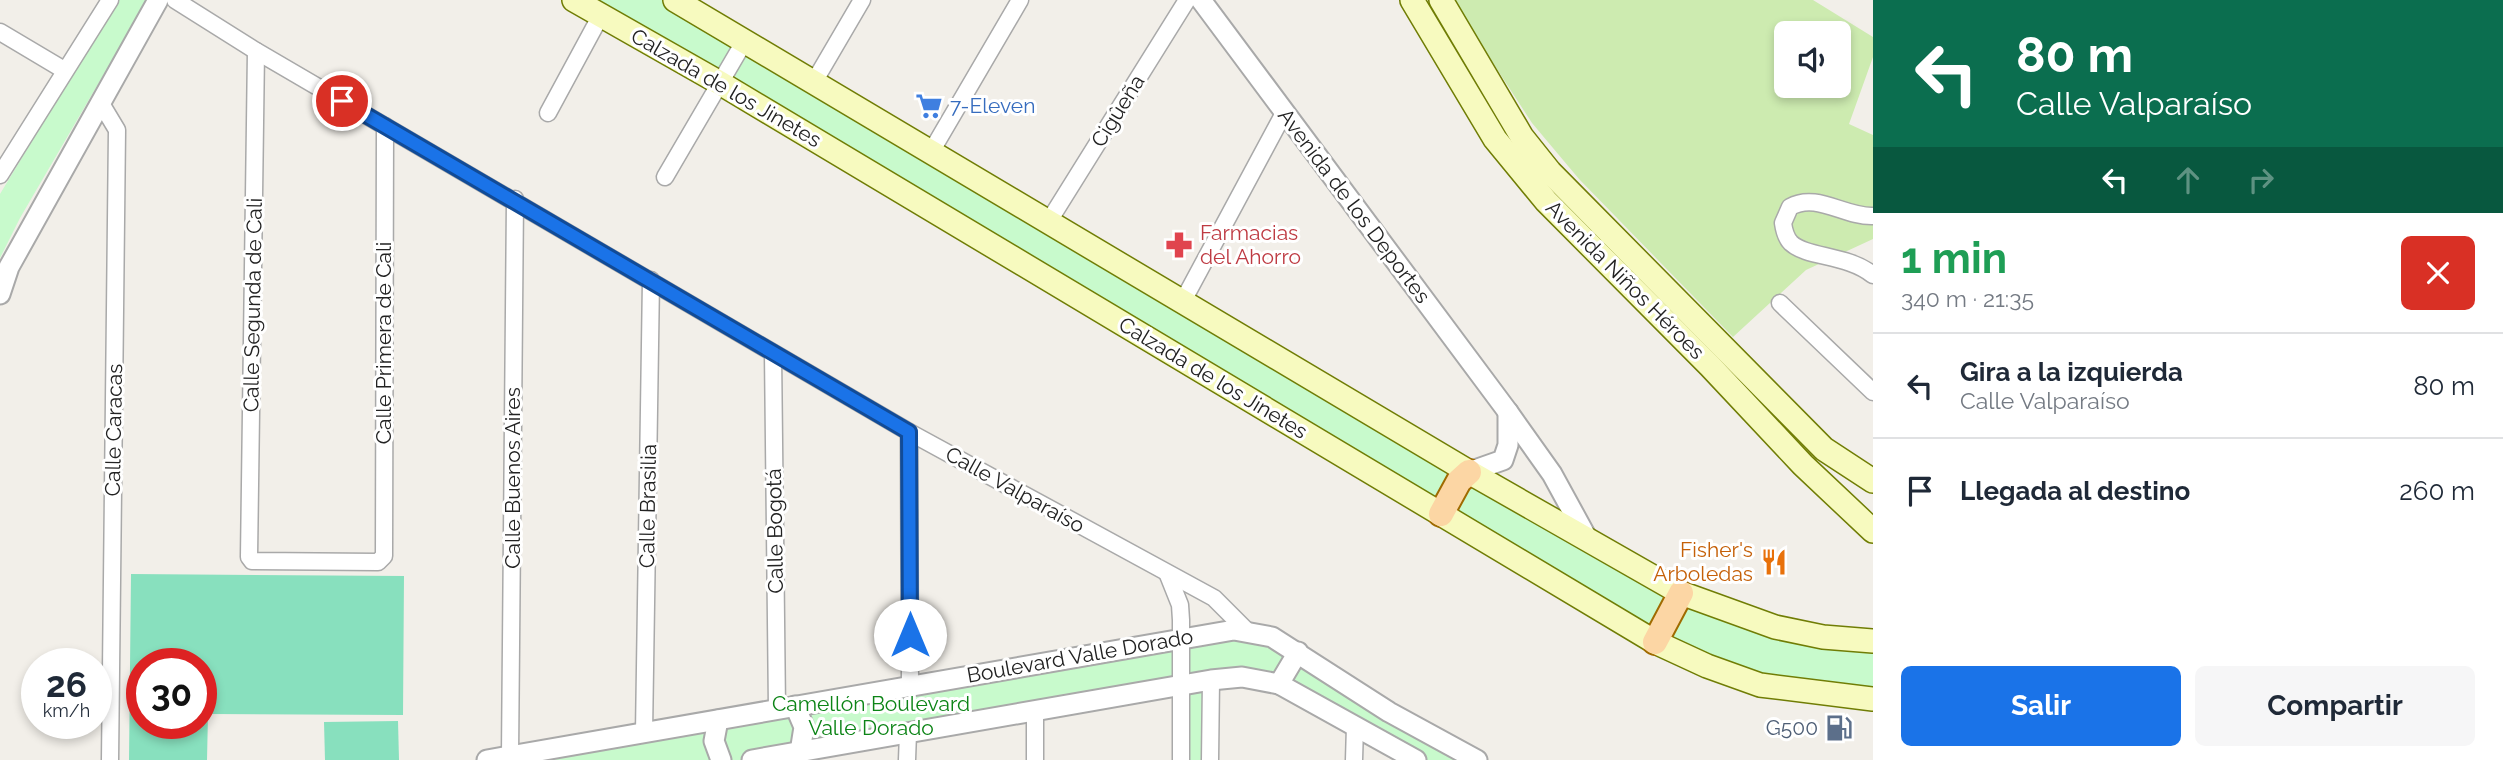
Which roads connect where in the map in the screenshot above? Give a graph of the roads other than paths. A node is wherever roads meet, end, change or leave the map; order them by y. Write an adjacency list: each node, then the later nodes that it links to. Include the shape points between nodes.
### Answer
1 (110, 0): 17 (street)
2 (158, 0): 20 (street)
3 (175, 0): 16 (street, Calle Valparaíso)
4 (574, 0): 13 (main road, Calzada de los Jinetes)
5 (675, 0): 12 (main road)
6 (862, 0): 18 (street)
7 (1020, 0): 24 (street)
8 (1187, 0): 29 (street, Cigûeña)
9 (1201, 0): 22 (street, Avenida de los Deportes)
10 (1412, 0): 42 (main road, Avenida Niños Héroes, via 1495,139 1546,201)
11 (1443, 1): 40 (main road, Avenida Niños Héroes, via 1522,137 1550,172 1824,449)
12 (705, 8): 15 (main road)
13 (601, 15): 19 (main road, Calzada de los Jinetes); 21 (street)
14 (0, 32): 17 (street)
15 (744, 42): 18 (main road); 19 (street)
16 (256, 51): 23 (street, Calle Valparaíso); 44 (street, Calle Segunda de Cali, via 250,560)
17 (64, 70): 25 (street)
18 (814, 82): 24 (main road)
19 (720, 83): 26 (street); 41 (main road, Calzada de los Jinetes)
20 (102, 105): 32 (street, via 9,267); 66 (street, Calle Caracas, via 117,130)
21 (548, 113)
22 (1284, 113): 33 (street); 37 (street, Avenida de los Deportes)
23 (385, 126): 27 (street, Calle Valparaíso); 44 (street, Calle Primera de Cali)
24 (931, 152): 29 (main road)
25 (0, 175)
26 (665, 177)
27 (515, 200): 31 (street, Calle Valparaíso); 64 (street, Calle Buenos Aires)
28 (1873, 216): 30 (street, via 1809,201 1790,207 1783,223 1786,237 1797,247 1847,260)
29 (1049, 221): 33 (main road)
30 (1873, 275)
31 (651, 280): 35 (street, Calle Valparaíso); 61 (street, Calle Brasilia)
32 (0, 294)
33 (1183, 301): 39 (main road)
34 (1780, 303): 36 (street)
35 (774, 353): 38 (street, Calle Valparaíso); 57 (street, Calle Bogotá)
36 (1873, 392)
37 (1508, 412): 39 (street, via 1503,460); 43 (street, Avenida de los Deportes, via 1552,474)
38 (909, 432): 45 (street, Calle Valparaíso); 55 (street)
39 (1469, 472): 41 (main road); 43 (main road)
40 (1873, 481)
41 (1441, 514): 50 (main road, Calzada de los Jinetes)
42 (1873, 531)
43 (1587, 538): 46 (main road)
44 (383, 560)
45 (1168, 575): 47 (street, Calle Valparaíso, via 1214,598); 48 (street, via 1180,605)
46 (1681, 593): 49 (main road, via 1775,627); 50 (main road)
47 (1247, 631): 48 (street, Boulevard Valle Dorado); 51 (street, Boulevard Valle Dorado, via 1272,637)
48 (1180, 638): 53 (street); 55 (street, Boulevard Valle Dorado)
49 (1873, 641)
50 (1655, 642): 56 (main road, Calzada de los Jinetes, via 1760,685)
51 (1298, 652): 54 (street); 75 (street, Boulevard Valle Dorado, via 1389,712)
52 (1211, 680): 53 (street); 54 (street, via 1241,677); 72 (street)
53 (1183, 684): 58 (street); 71 (street)
54 (1279, 684): 60 (street)
55 (911, 686): 57 (street, Boulevard Valle Dorado)
56 (1873, 699)
57 (786, 708): 59 (street, Boulevard Valle Dorado); 63 (street, via 804,727)
58 (1035, 710): 62 (street); 70 (street)
59 (718, 720): 61 (street, Boulevard Valle Dorado); 68 (street, via 714,741)
60 (1355, 726): 73 (street); 74 (street)
61 (644, 733): 64 (street, Boulevard Valle Dorado)
62 (908, 733): 63 (street); 69 (street)
63 (800, 751): 65 (street)
64 (510, 756): 67 (street, Boulevard Valle Dorado)
65 (765, 759)
66 (110, 760)
67 (487, 760)
68 (720, 760)
69 (907, 760)
70 (1035, 760)
71 (1181, 760)
72 (1210, 760)
73 (1354, 760)
74 (1416, 760)
75 (1477, 760)

